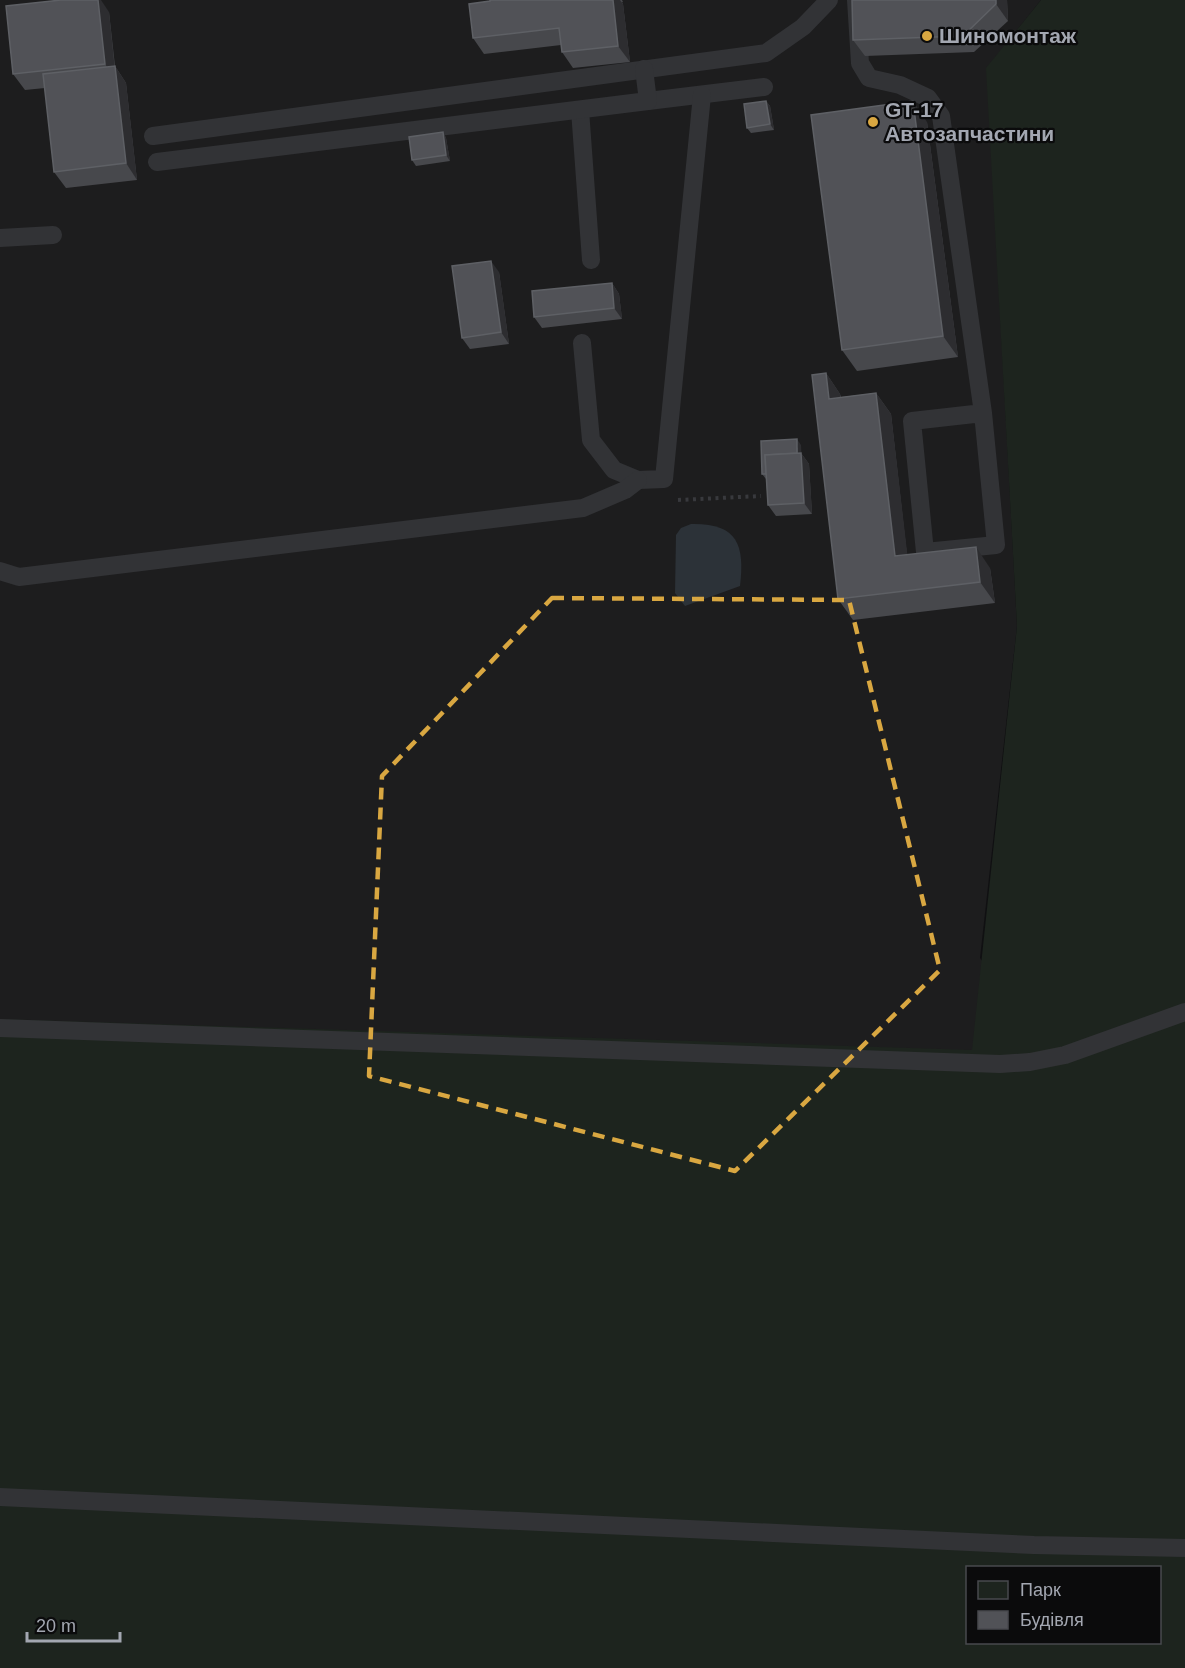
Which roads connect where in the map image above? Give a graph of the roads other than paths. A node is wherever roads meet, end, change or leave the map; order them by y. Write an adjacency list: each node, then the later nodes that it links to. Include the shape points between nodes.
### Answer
1 (829, 0): 3 (lane, via 803,27 766,53)
2 (856, 0): 14 (lane, via 860,63 869,78 900,85 928,98 940,116)
3 (644, 69): 6 (lane); 8 (lane)
4 (764, 87): 5 (lane)
5 (702, 95): 6 (lane); 15 (lane, via 664,479)
6 (648, 101): 7 (lane)
7 (580, 110): 9 (lane); 12 (lane)
8 (153, 136)
9 (157, 162)
10 (53, 235): 11 (lane)
11 (0, 238)
12 (591, 260)
13 (582, 343): 15 (lane, via 591,440 614,470)
14 (983, 413): 14 (lane, via 912,421 925,552 996,545)
15 (638, 480): 16 (lane, via 625,490 583,508 19,577)
16 (0, 571)
17 (1185, 1012): 18 (lane, via 1065,1055 1000,1064)
18 (0, 1028)
19 (0, 1497): 20 (lane, via 1023,1545)
20 (1185, 1548)

